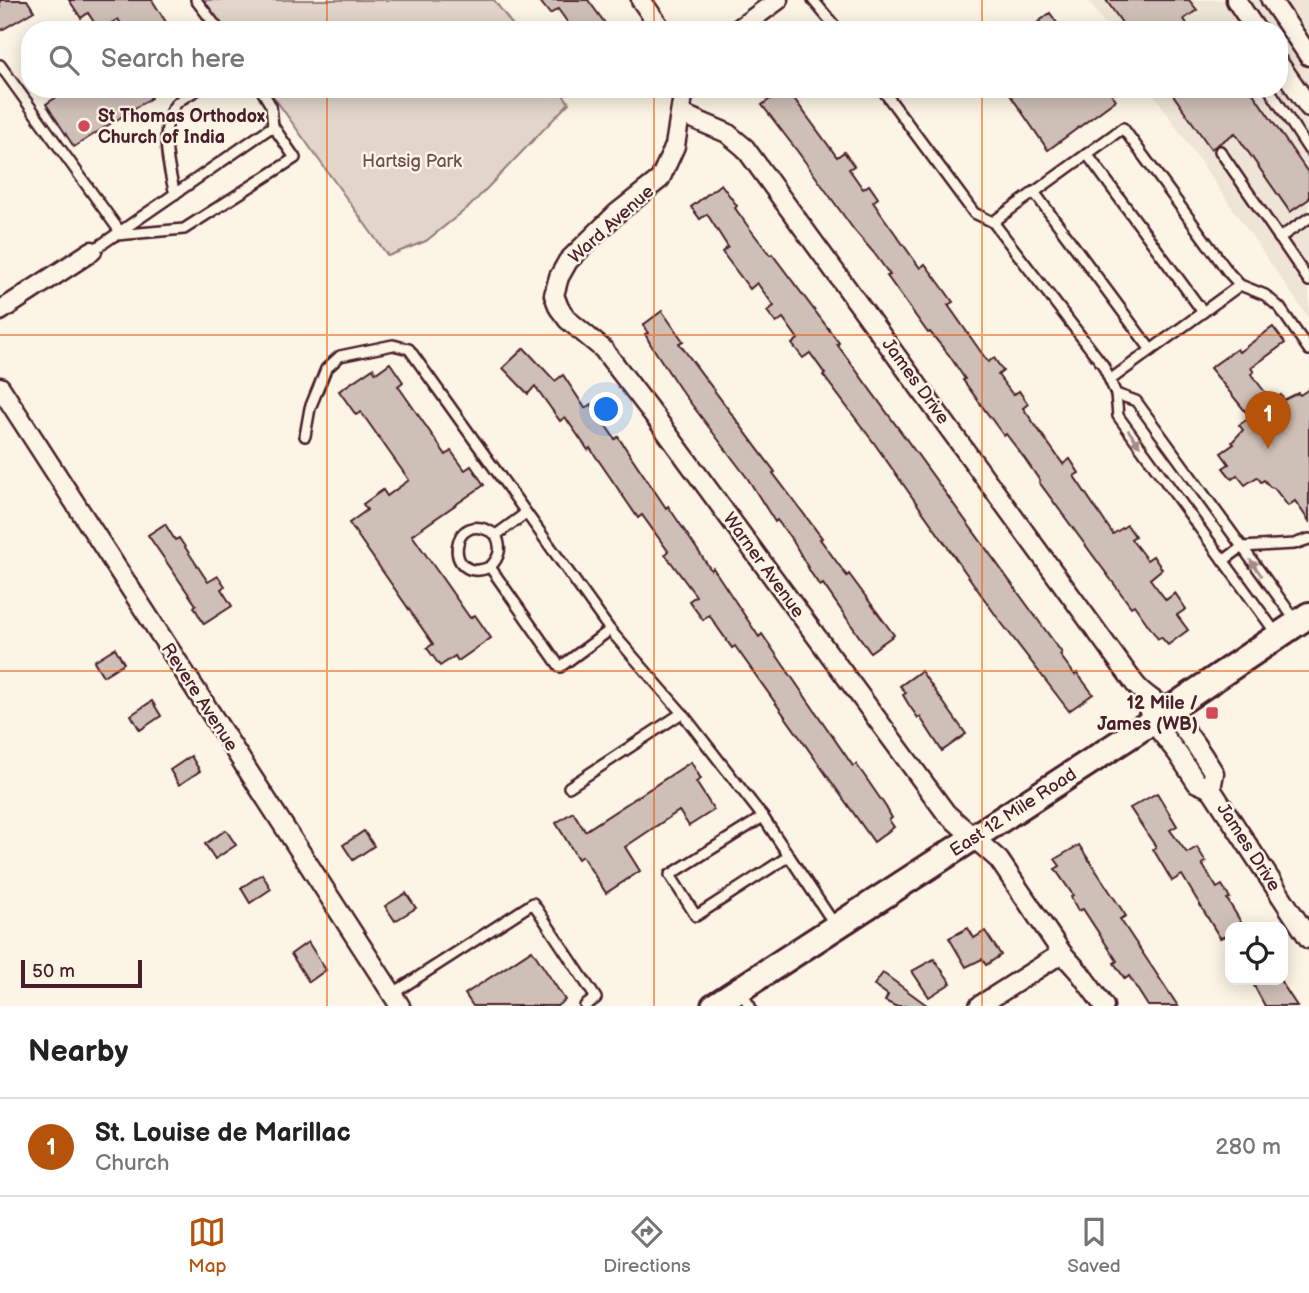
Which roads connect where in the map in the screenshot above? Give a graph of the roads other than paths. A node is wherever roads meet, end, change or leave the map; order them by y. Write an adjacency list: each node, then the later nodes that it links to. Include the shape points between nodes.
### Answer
1 (196, 0): 7 (lane)
2 (640, 0): 8 (street)
3 (778, 0): 9 (street)
4 (813, 0): 10 (lane)
5 (1236, 0): 11 (street)
6 (1272, 0): 12 (street)
7 (212, 21)
8 (655, 21)
9 (749, 21)
10 (830, 21)
11 (1250, 21)
12 (1281, 21)
13 (1288, 32): 14 (street)
14 (1309, 55)
15 (0, 65): 17 (lane)
16 (1288, 77): 24 (street)
17 (21, 95)
18 (23, 98): 34 (lane)
19 (185, 98): 31 (lane, via 176,104 167,124 167,163)
20 (266, 98): 26 (lane)
21 (683, 98): 25 (street)
22 (889, 98): 33 (lane, via 974,214)
23 (1275, 98): 27 (lane)
24 (1309, 107)
25 (682, 114): 39 (street, Ward Avenue, via 675,146 660,179 568,261); 57 (street, James Drive, via 727,133 745,148)
26 (273, 126): 31 (lane); 34 (lane, via 295,158 184,229)
27 (1309, 149)
28 (1220, 151): 35 (lane)
29 (1087, 154): 30 (lane); 38 (lane, via 1123,128); 41 (lane)
30 (1034, 192): 33 (lane); 42 (lane)
31 (175, 194): 34 (lane)
32 (1309, 218): 35 (lane)
33 (993, 222): 44 (lane)
34 (119, 234): 36 (lane)
35 (1279, 238): 37 (lane)
36 (92, 251): 40 (street)
37 (1308, 277)
38 (1240, 285): 41 (lane); 43 (lane, via 1265,295 1280,308)
39 (554, 295): 60 (street, Warner Avenue, via 568,320 603,349 656,418 946,813)
40 (0, 311)
41 (1203, 312): 42 (lane)
42 (1151, 350): 44 (lane)
43 (1309, 350)
44 (1110, 380): 46 (lane)
45 (0, 387): 67 (street, Revere Avenue)
46 (1116, 394): 51 (lane, via 1136,401); 52 (lane, one-way to 52, via 1118,416)
47 (305, 436): 48 (lane, via 310,408 326,369 340,356 393,345 409,349)
48 (526, 513): 49 (lane); 55 (lane)
49 (496, 535): 53 (lane, via 500,552); 53 (lane, via 485,527 469,528 456,545 464,566 482,571)
50 (1309, 539): 51 (lane)
51 (1241, 547): 52 (lane); 54 (lane, one-way to 51)
52 (1223, 561): 54 (lane)
53 (490, 568): 55 (lane, via 561,667)
54 (1295, 624): 57 (main road, East 12 Mile Road)
55 (610, 630): 56 (lane)
56 (682, 713): 58 (lane); 59 (lane)
57 (1160, 716): 60 (main road, East 12 Mile Road); 62 (street, James Drive, via 1195,743 1214,773 1211,789)
58 (569, 787)
59 (763, 817): 61 (lane); 61 (lane, via 670,875 696,916)
60 (974, 838): 63 (main road, East 12 Mile Road); 65 (street, Warner Avenue, via 999,860)
61 (789, 856): 63 (lane)
62 (1303, 915): 64 (street, James Drive)
63 (836, 927): 66 (main road, East 12 Mile Road)
64 (1309, 939)
65 (1062, 953): 70 (street); 71 (street, Warner Avenue)
66 (745, 998): 69 (main road, East 12 Mile Road)
67 (396, 1000): 68 (lane, via 533,903 596,998)
68 (585, 1006)
69 (715, 1006)
70 (979, 1006)
71 (1104, 1006)

